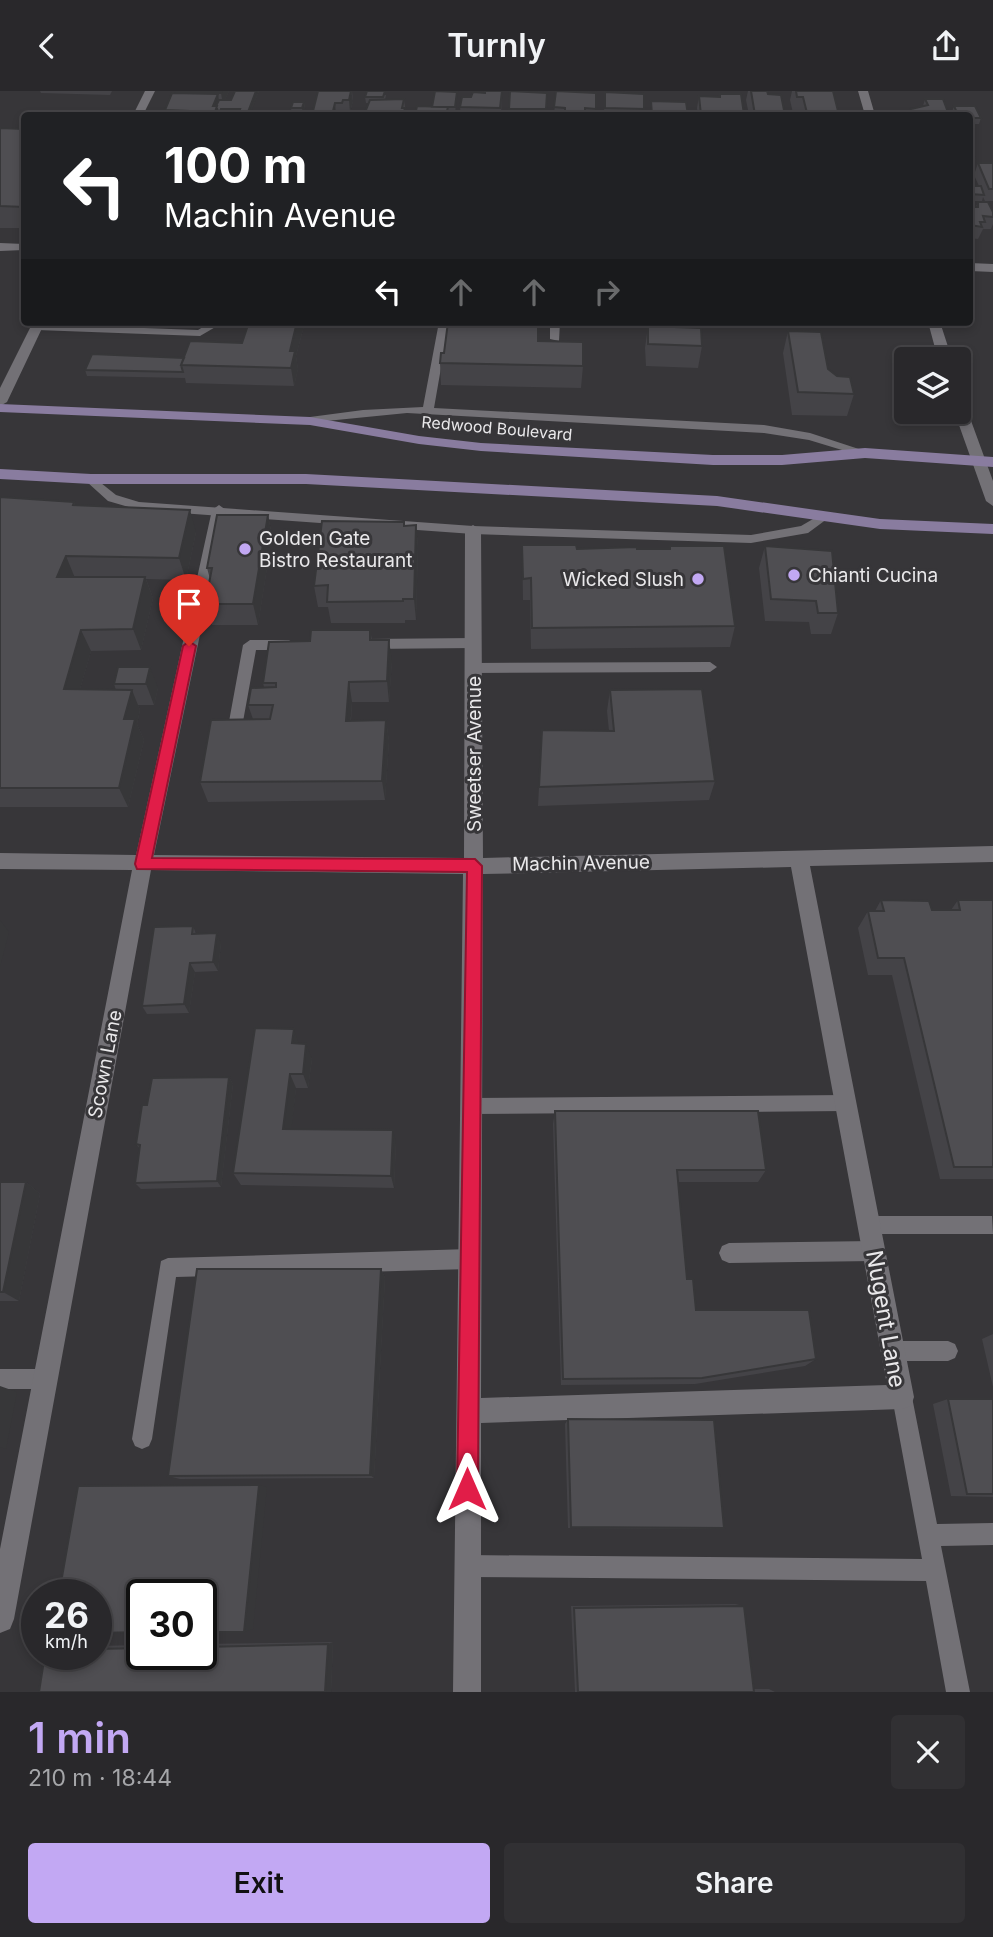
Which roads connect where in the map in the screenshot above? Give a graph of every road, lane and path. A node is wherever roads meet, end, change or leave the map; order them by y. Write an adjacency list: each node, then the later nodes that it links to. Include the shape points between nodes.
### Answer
1 (149, 91): 3 (street)
2 (863, 91): 4 (street)
3 (139, 112)
4 (869, 112)
5 (0, 247): 6 (street)
6 (21, 247)
7 (973, 267): 8 (street)
8 (993, 268)
9 (38, 326): 17 (street)
10 (51, 326): 11 (lane, via 200,333)
11 (212, 326)
12 (443, 326): 19 (lane)
13 (555, 326): 15 (lane)
14 (935, 326): 16 (street)
15 (555, 339)
16 (941, 347)
17 (0, 402)
18 (0, 408): 20 (main road, Redwood Boulevard)
19 (428, 411): 20 (lane); 22 (lane, via 764,429)
20 (310, 421): 22 (main road, Redwood Boulevard, via 481,447 713,460)
21 (967, 424): 23 (street)
22 (865, 453): 23 (main road, Redwood Boulevard)
23 (985, 462): 26 (street)
24 (0, 474): 25 (main road)
25 (91, 479): 27 (lane, via 112,498 139,506); 28 (main road, via 306,479 718,501)
26 (993, 501)
27 (219, 510): 30 (lane); 40 (street, Scown Lane)
28 (825, 516): 29 (main road, via 880,524); 30 (lane, via 804,530 751,539)
29 (993, 529)
30 (473, 530): 31 (street, Sweetser Avenue)
31 (474, 643): 33 (lane); 35 (street, Sweetser Avenue)
32 (306, 644): 36 (lane, via 250,645)
33 (348, 644)
34 (710, 667): 35 (lane)
35 (474, 668): 41 (street, Sweetser Avenue)
36 (235, 727)
37 (993, 853): 38 (street, Machin Avenue)
38 (799, 858): 41 (street, Machin Avenue); 42 (street, Nugent Lane)
39 (0, 861): 40 (street, Machin Avenue)
40 (143, 864): 41 (street, Machin Avenue); 52 (street, Scown Lane)
41 (475, 866): 43 (street, Sweetser Avenue)
42 (845, 1103): 43 (lane); 44 (street, Nugent Lane)
43 (472, 1106): 48 (street, Sweetser Avenue)
44 (869, 1225): 45 (lane); 46 (street, Nugent Lane)
45 (992, 1225)
46 (874, 1251): 47 (lane); 49 (street, Nugent Lane)
47 (729, 1253)
48 (470, 1259): 54 (street, Sweetser Avenue); 55 (lane, via 168,1268)
49 (893, 1351): 50 (lane); 53 (street, Nugent Lane)
50 (948, 1351)
51 (0, 1379): 52 (lane)
52 (46, 1379): 60 (street, Scown Lane)
53 (902, 1397): 54 (street, Nugent Lane); 57 (lane)
54 (468, 1411): 58 (street, Sweetser Avenue)
55 (142, 1439)
56 (993, 1534): 57 (lane)
57 (928, 1535): 59 (lane)
58 (467, 1566): 59 (lane); 61 (street, Sweetser Avenue)
59 (934, 1570): 62 (lane)
60 (0, 1619)
61 (467, 1692)
62 (958, 1692)

